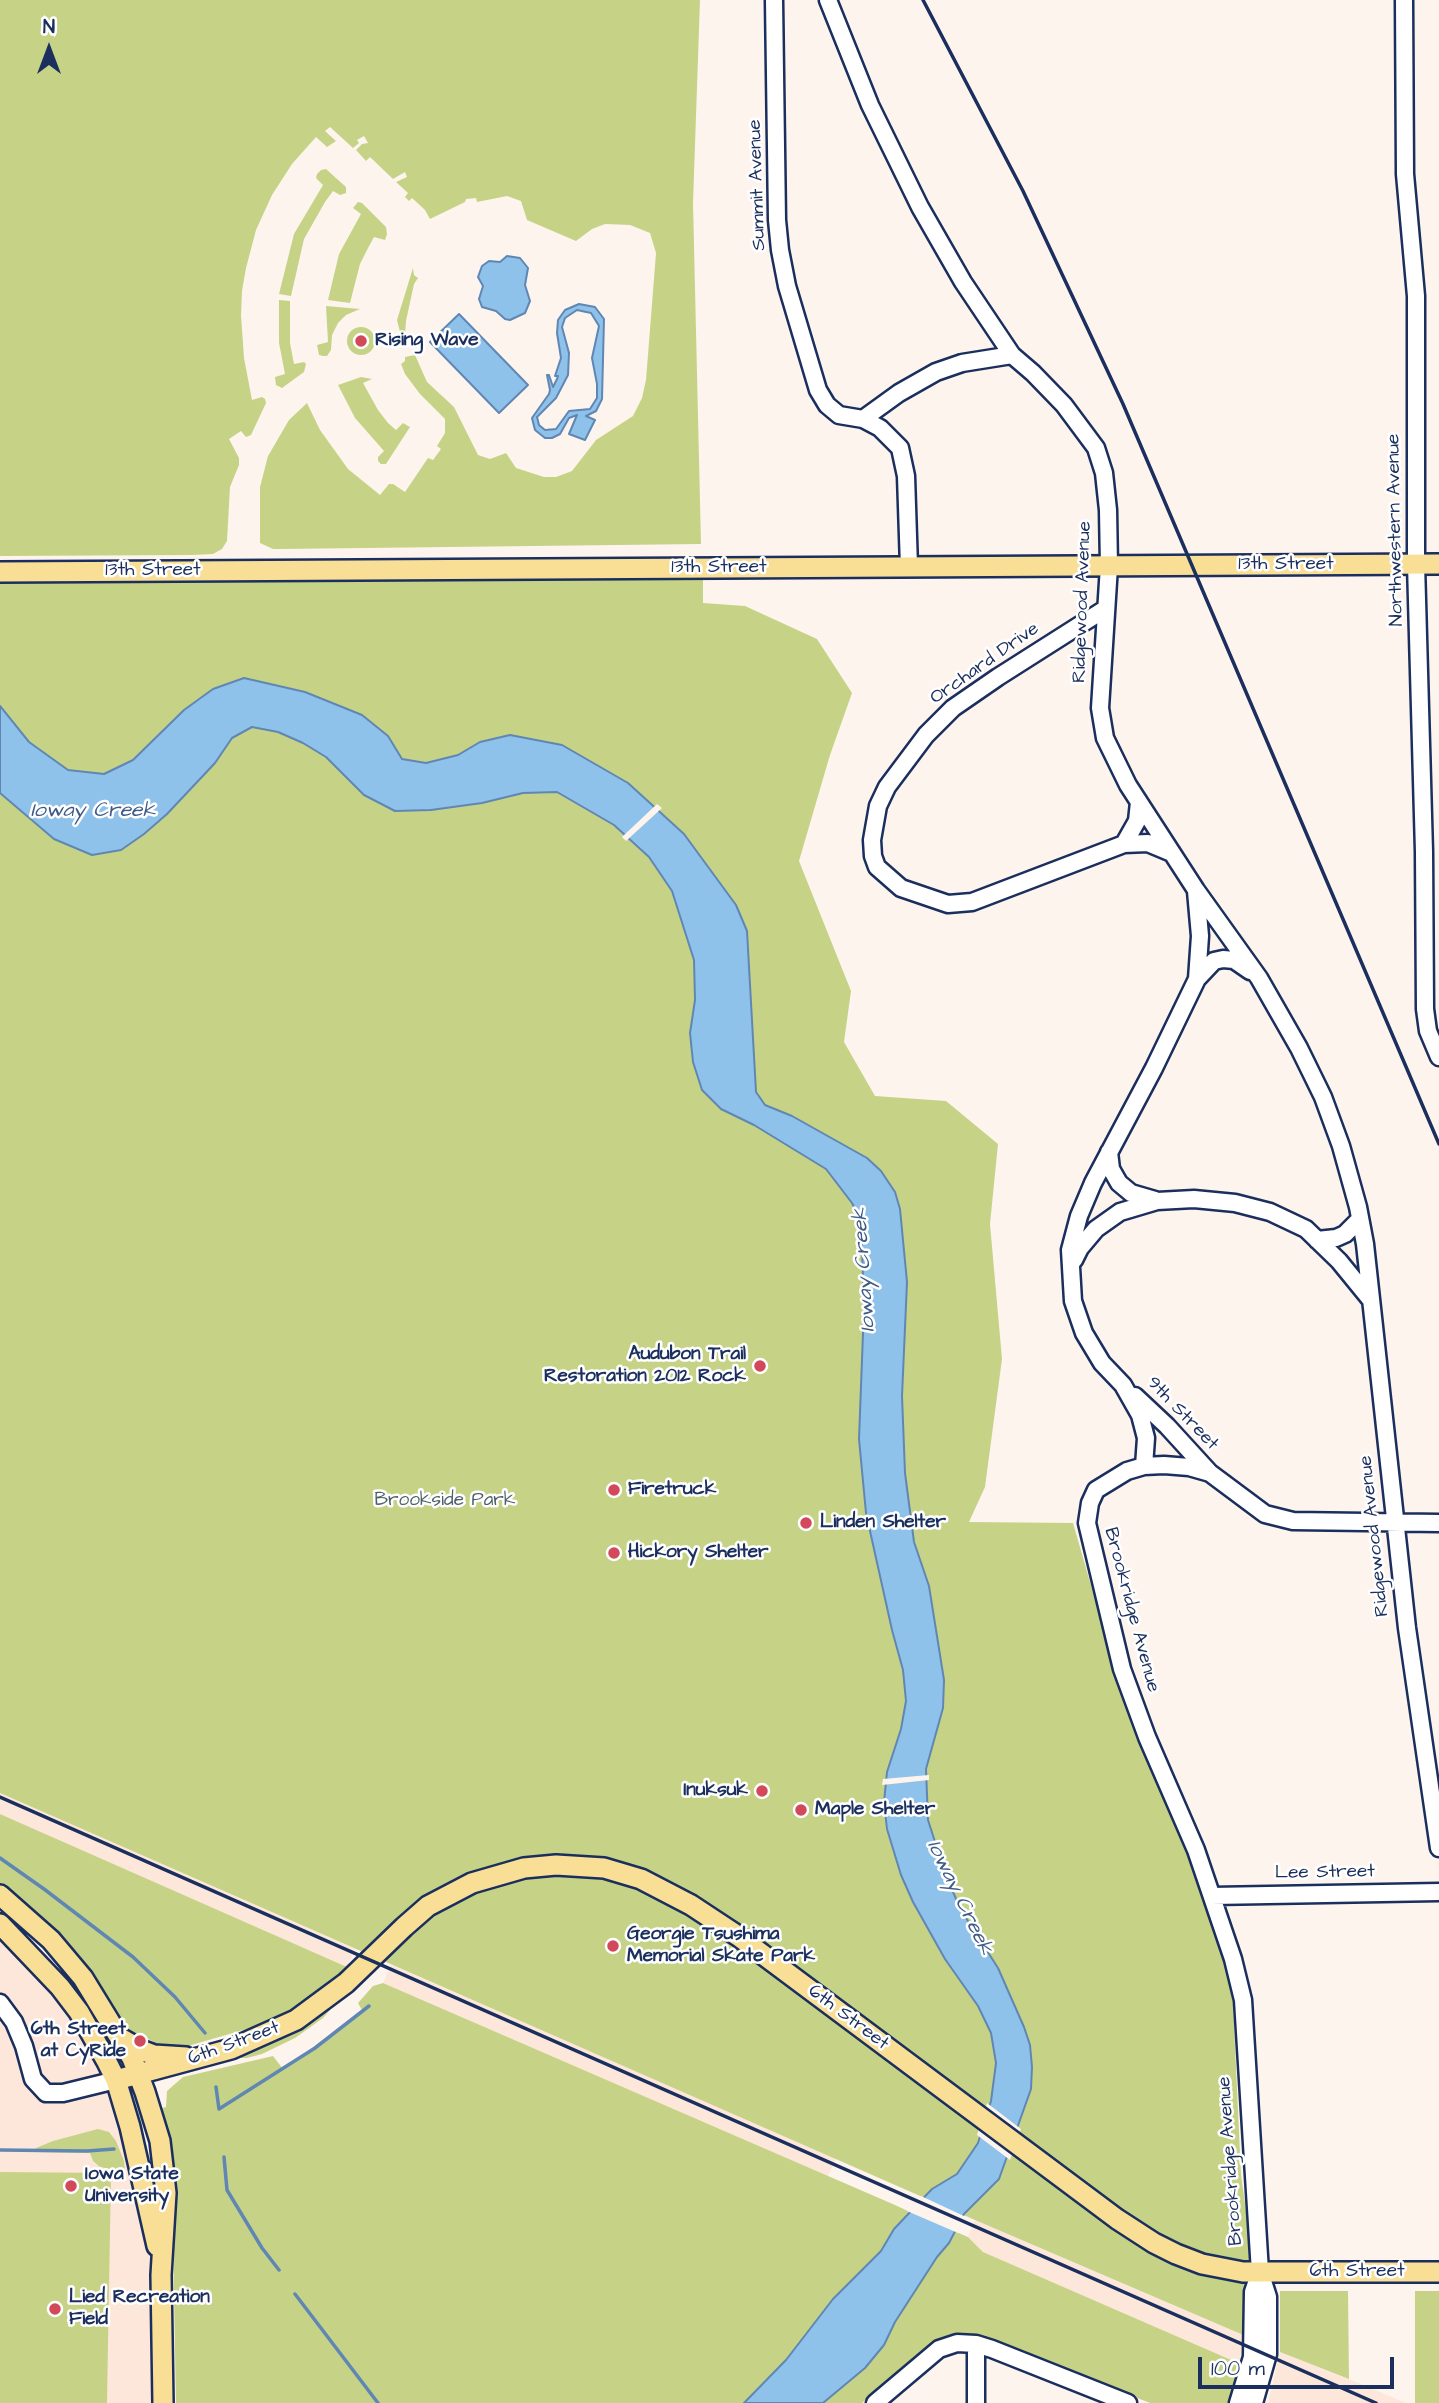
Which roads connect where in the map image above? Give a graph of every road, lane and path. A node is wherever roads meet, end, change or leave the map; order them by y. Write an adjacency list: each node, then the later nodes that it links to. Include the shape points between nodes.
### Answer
1 (774, 0): 5 (street, Summit Avenue, via 782,262 818,390 839,415)
2 (828, 0): 4 (street, Ridgewood Avenue, via 870,105 920,207)
3 (1404, 0): 6 (street, Northwestern Avenue, via 1405,174 1416,296)
4 (1012, 355): 5 (street, via 936,372); 8 (street, Ridgewood Avenue, via 1064,405 1096,448 1104,474)
5 (863, 419): 9 (street, Summit Avenue, via 900,448 906,476)
6 (1416, 564): 7 (main road, 13th Street); 8 (main road, 13th Street); 14 (street, Northwestern Avenue)
7 (1439, 564)
8 (1109, 566): 9 (main road, 13th Street); 11 (street, Ridgewood Avenue)
9 (909, 567): 10 (main road, 13th Street)
10 (0, 572)
11 (1105, 610): 12 (street, Ridgewood Avenue, via 1100,708 1111,750); 13 (street, Orchard Drive, via 953,708 887,787 872,840 877,867 887,878 901,888 948,904 989,897)
12 (1139, 802): 13 (street, via 1137,821); 15 (street, Ridgewood Avenue)
13 (1124, 844): 15 (street, Orchard Drive, via 1148,843)
14 (1432, 852): 19 (street, Northwestern Avenue, via 1425,1009)
15 (1173, 854): 16 (street, Ridgewood Avenue)
16 (1196, 890): 17 (street, Ridgewood Avenue); 18 (street)
17 (1259, 978): 18 (street, via 1234,960 1223,959 1214,961); 22 (street, Ridgewood Avenue, via 1322,1097 1341,1146)
18 (1197, 979): 20 (street)
19 (1439, 1057)
20 (1109, 1152): 21 (street, via 1119,1183 1131,1194); 24 (street, via 1079,1216)
21 (1157, 1201): 23 (street, via 1235,1203 1270,1212 1306,1229); 24 (street, via 1120,1212 1096,1229)
22 (1360, 1219): 23 (street, via 1345,1234); 25 (street, Ridgewood Avenue)
23 (1317, 1240): 25 (street)
24 (1070, 1269): 26 (street, via 1073,1301 1084,1333 1102,1363)
25 (1370, 1299): 30 (street, Ridgewood Avenue)
26 (1124, 1385): 27 (street, via 1146,1438); 28 (street, 9th Street)
27 (1144, 1465): 28 (street, 9th Street); 34 (street, Brookridge Avenue, via 1096,1490 1087,1523 1122,1668)
28 (1210, 1473): 30 (street, 9th Street, via 1265,1514 1293,1521)
29 (1439, 1523): 30 (street, 9th Street)
30 (1395, 1524): 31 (street, Ridgewood Avenue)
31 (1439, 1848)
32 (1439, 1892): 34 (street, Lee Street)
33 (0, 1895): 37 (main road, via 67,1958)
34 (1212, 1896): 41 (street, Brookridge Avenue, via 1243,2000)
35 (0, 1924): 40 (main road, via 79,2012)
36 (0, 2003): 40 (street, via 14,2022 33,2079 46,2093)
37 (121, 2039): 38 (main road, via 154,2054); 39 (main road)
38 (204, 2056): 39 (main road, 6th Street); 41 (main road, 6th Street, via 296,2020 346,1983 429,1906 472,1883 524,1868 556,1865 615,1871 664,1889 738,1936 1154,2243 1202,2264)
39 (139, 2074): 40 (main road, 6th Street); 43 (main road, via 163,2163 166,2204)
40 (116, 2080): 43 (main road, via 140,2164)
41 (1260, 2272): 42 (main road, 6th Street); 49 (street, via 1253,2292 1252,2357); 50 (street, Brookridge Avenue, via 1268,2297 1268,2354)
42 (1439, 2272)
43 (161, 2275): 45 (main road)
44 (975, 2344): 46 (street, via 939,2349); 47 (street); 48 (street)
45 (163, 2403)
46 (875, 2403)
47 (976, 2403)
48 (1128, 2403)
49 (1238, 2403)
50 (1254, 2403)

